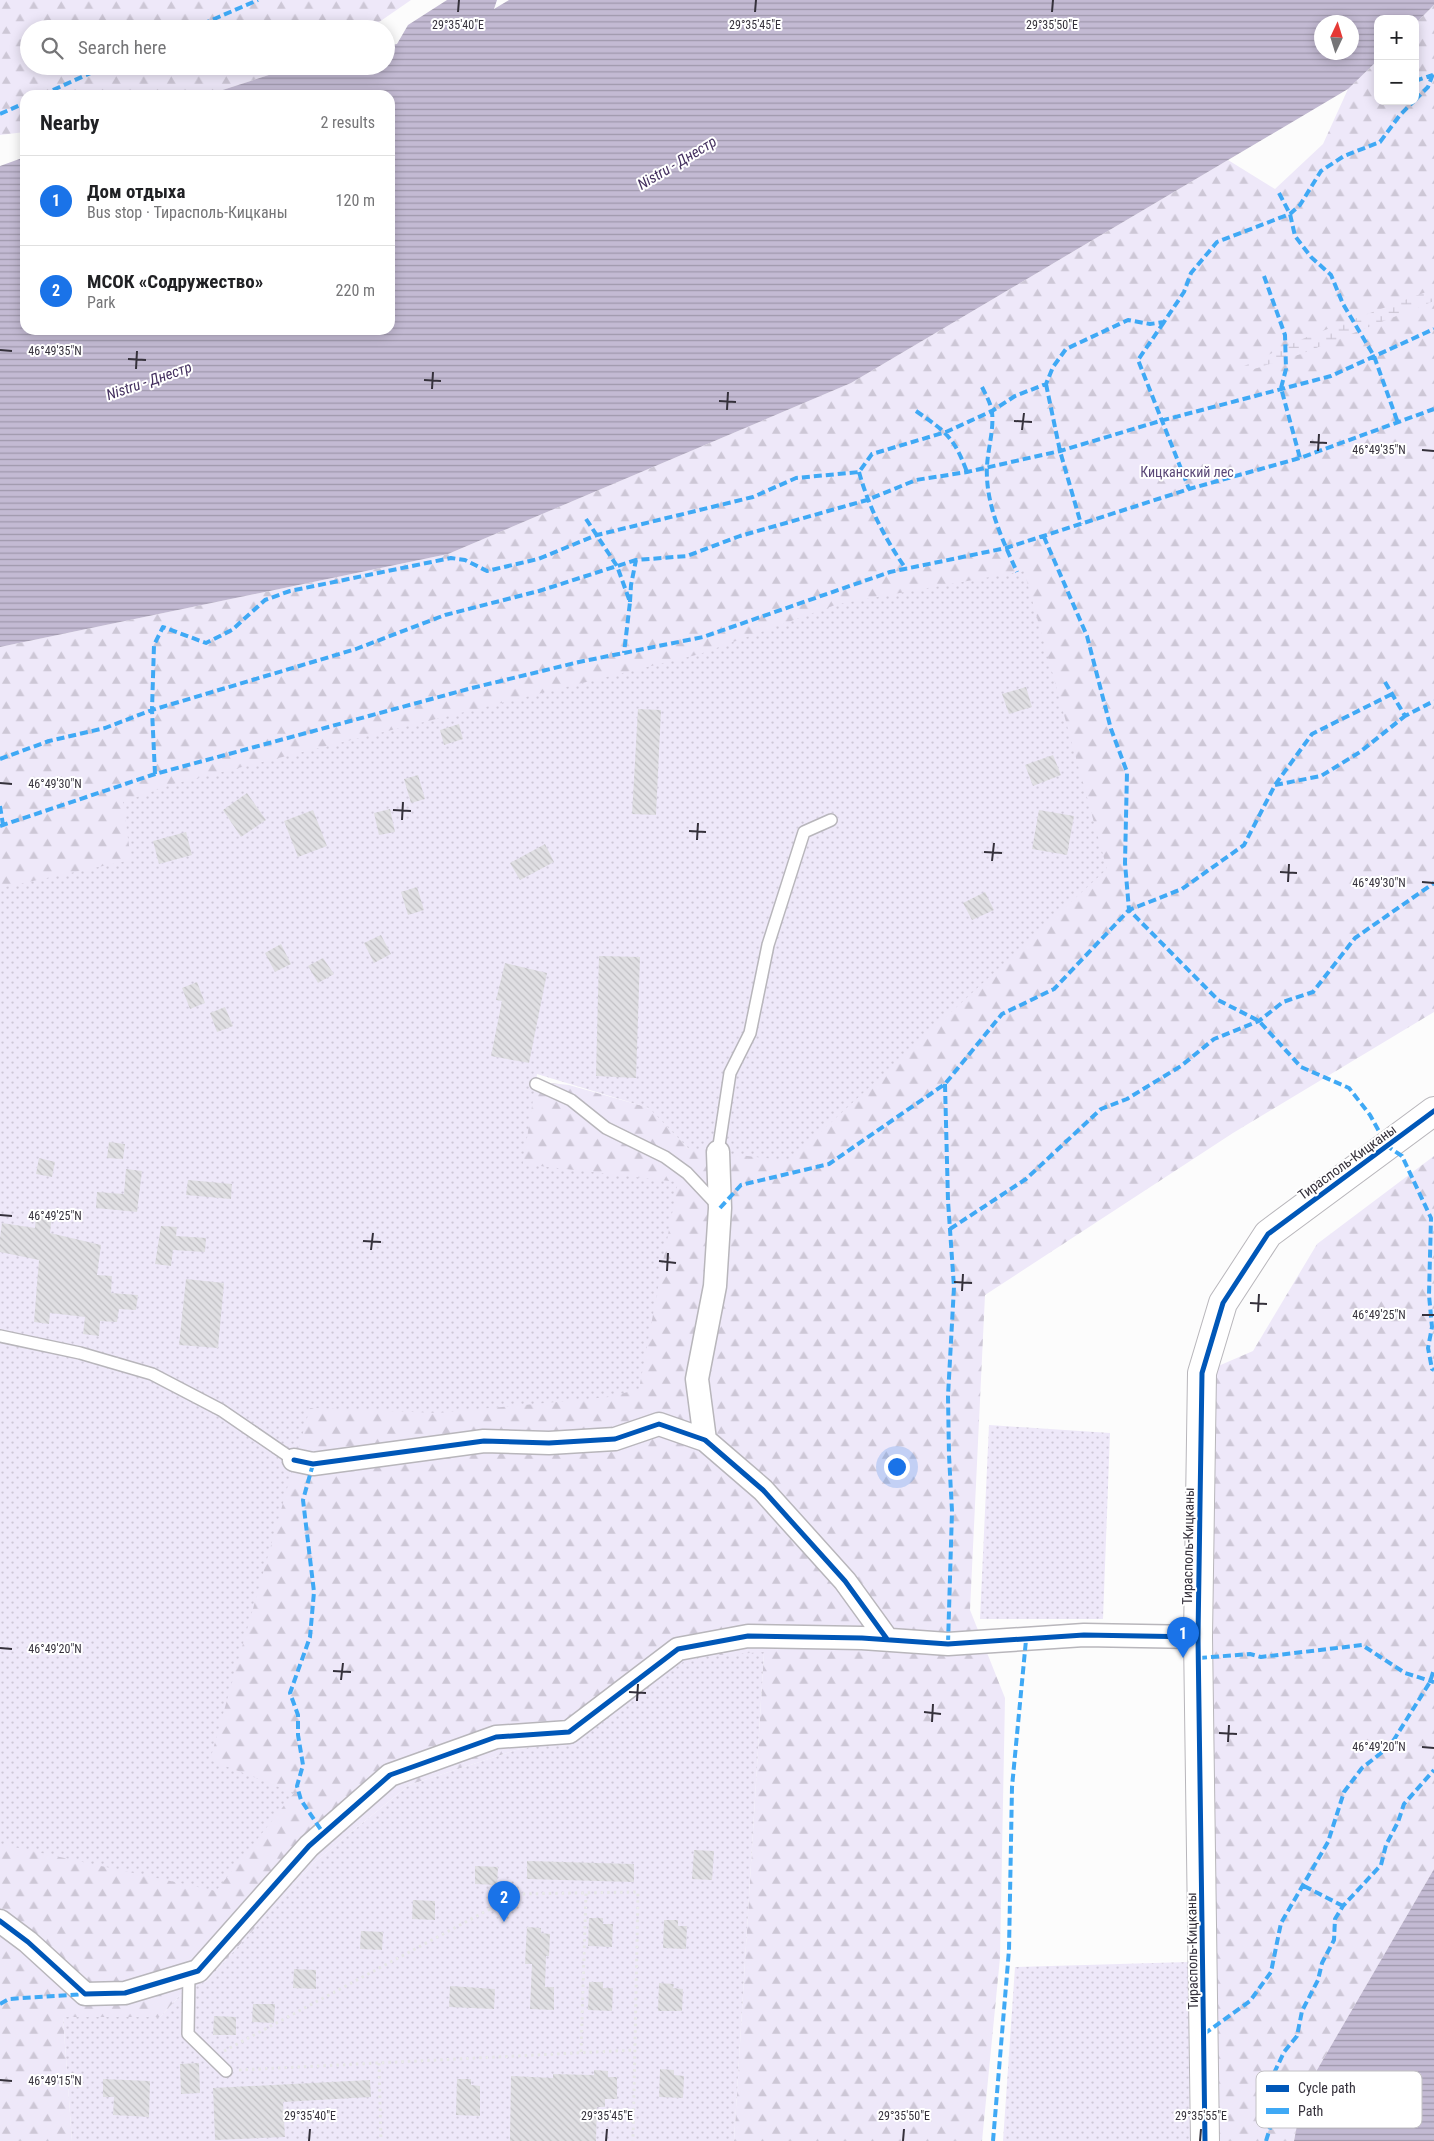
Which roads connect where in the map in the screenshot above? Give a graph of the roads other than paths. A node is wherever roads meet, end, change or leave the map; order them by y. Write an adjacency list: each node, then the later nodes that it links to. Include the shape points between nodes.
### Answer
1 (831, 820): 4 (lane, via 804,832 768,945 750,1033 730,1073)
2 (536, 1084): 5 (lane, via 571,1100 606,1128 665,1158 687,1173)
3 (1434, 1111): 9 (street, Тирасполь-Кицканы, via 1268,1234 1223,1303 1202,1373)
4 (718, 1152): 5 (street)
5 (720, 1208): 7 (street, via 715,1286 697,1379)
6 (0, 1336): 8 (lane, via 80,1353 152,1374 222,1410)
7 (704, 1440): 8 (street, via 659,1424 615,1439 549,1443 484,1441 313,1464); 10 (street, via 763,1490 845,1581)
8 (294, 1460)
9 (1198, 1637): 10 (street, via 1084,1635 948,1644); 14 (street, Тирасполь-Кицканы)
10 (887, 1640): 12 (street, via 748,1636 678,1649 569,1732 496,1737 390,1775 308,1846 198,1971)
11 (0, 1921): 12 (street, via 85,1994 125,1993)
12 (189, 1973): 13 (lane, via 188,2034)
13 (226, 2071)
14 (1205, 2141)

